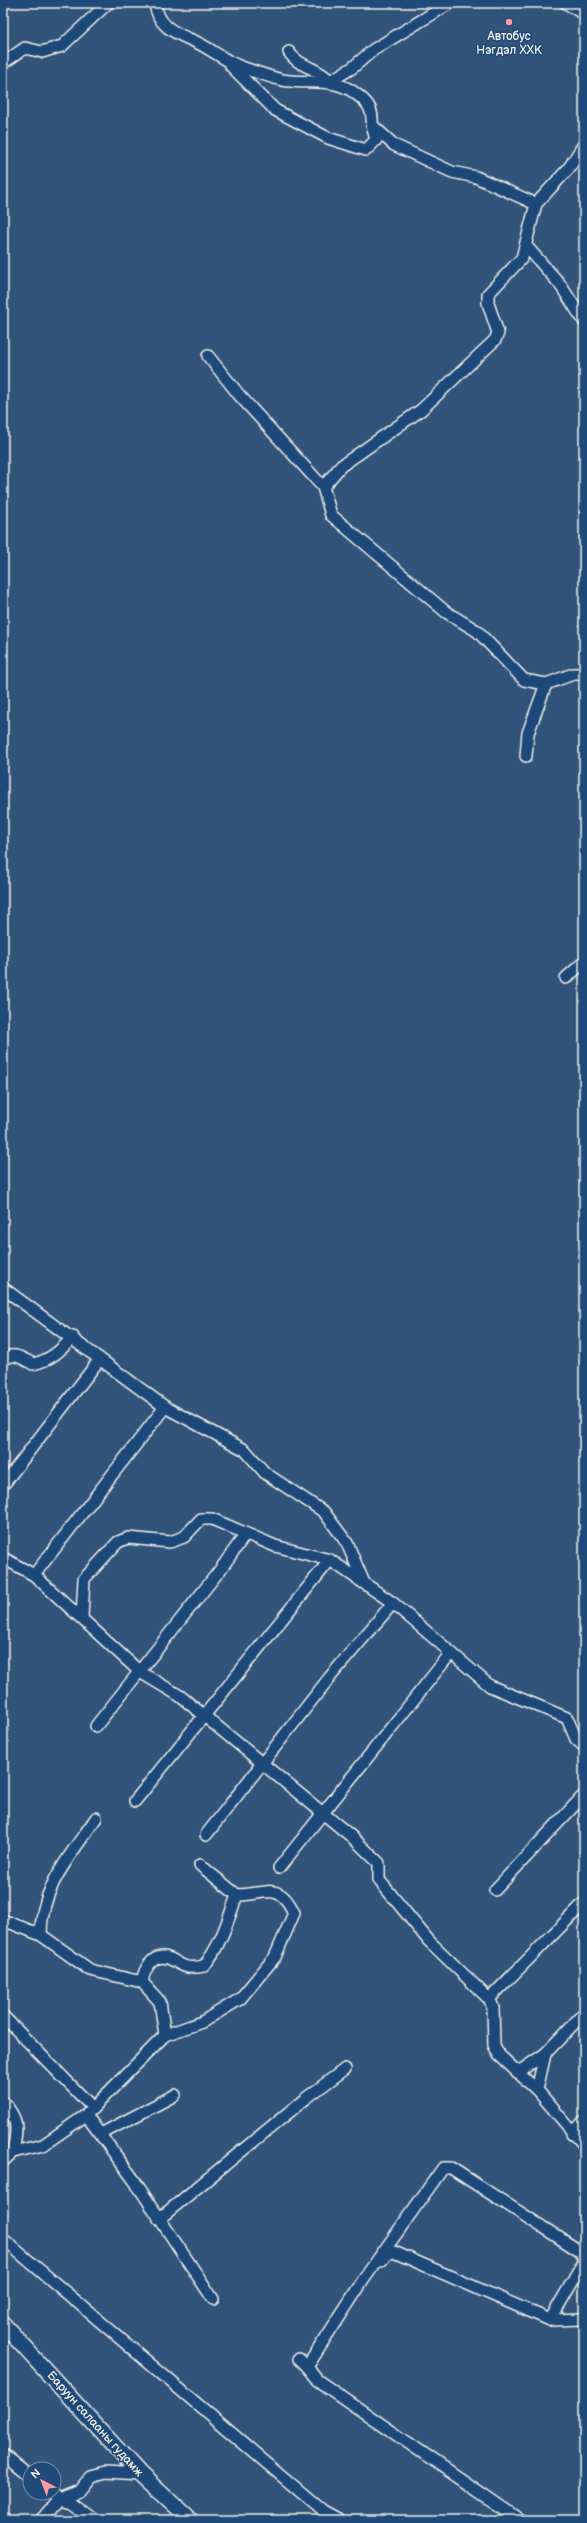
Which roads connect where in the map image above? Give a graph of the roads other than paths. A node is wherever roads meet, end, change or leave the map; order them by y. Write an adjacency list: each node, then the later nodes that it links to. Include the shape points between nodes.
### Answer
1 (108, 3): 8 (street, via 62,46 42,52 25,48)
2 (155, 3): 7 (street, via 163,24 178,35 206,47)
3 (450, 3): 9 (street, via 373,50 352,68)
4 (566, 3): 5 (street)
5 (584, 14)
6 (289, 52): 9 (street, via 292,58 323,73)
7 (218, 57): 9 (street, via 243,68 283,80); 10 (street, via 236,70 275,110 328,138 366,150 376,140)
8 (3, 63)
9 (330, 81): 10 (street, via 351,89 366,101 373,113)
10 (372, 125): 12 (street, via 394,146 452,172 476,177)
11 (584, 144): 12 (street, via 570,168)
12 (536, 204): 13 (street)
13 (526, 248): 14 (street, via 559,282); 16 (street, via 522,258 488,294 488,303 498,333 495,340 421,410 341,466)
14 (584, 321)
15 (208, 356): 16 (street)
16 (322, 487): 18 (street, via 331,515 446,612 478,631 524,680)
17 (584, 674): 18 (street, via 573,674)
18 (546, 684): 19 (street, via 528,733)
19 (526, 756)
20 (584, 962): 21 (street)
21 (566, 978)
22 (3, 1288): 23 (street)
23 (73, 1337): 24 (street); 25 (street, via 61,1350 43,1362 33,1364 17,1355 10,1355)
24 (100, 1359): 26 (street); 27 (street)
25 (3, 1360)
26 (165, 1407): 31 (street); 32 (street, via 245,1450 265,1473 324,1512 348,1543)
27 (3, 1485)
28 (245, 1534): 30 (street, via 275,1546); 34 (street, via 212,1519 201,1519 184,1537 170,1542 128,1538 118,1542 84,1578); 36 (street)
29 (3, 1558): 31 (street)
30 (330, 1560): 32 (street); 37 (street)
31 (34, 1575): 34 (street)
32 (364, 1583): 33 (street)
33 (393, 1602): 35 (street); 40 (street)
34 (82, 1617): 36 (street)
35 (451, 1653): 39 (street, via 490,1686 567,1718 576,1740); 43 (street)
36 (140, 1672): 37 (street, via 180,1696); 38 (street)
37 (204, 1716): 40 (street); 42 (street)
38 (96, 1726)
39 (584, 1746)
40 (262, 1764): 43 (street); 45 (street)
41 (584, 1795): 48 (street)
42 (135, 1801)
43 (322, 1812): 47 (street); 54 (street, via 379,1863 379,1880 429,1941)
44 (96, 1818): 52 (street, via 51,1884 44,1905)
45 (206, 1835)
46 (200, 1865): 49 (street)
47 (279, 1868)
48 (495, 1890)
49 (237, 1895): 53 (street, via 223,1935 204,1966 190,1968 168,1958 157,1958 150,1962); 57 (street, via 265,1890 278,1892 288,1900 294,1913 275,1957 240,1999 202,2022)
50 (584, 1903): 54 (street)
51 (3, 1920): 52 (street)
52 (41, 1935): 53 (street, via 90,1970)
53 (142, 1982): 57 (street, via 160,2002)
54 (489, 1999): 60 (street, via 493,2008 494,2045 499,2055)
55 (584, 2013): 58 (street)
56 (3, 2016): 64 (street)
57 (165, 2035): 64 (street)
58 (545, 2054): 60 (street); 61 (street)
59 (346, 2069): 71 (street)
60 (517, 2073): 61 (street)
61 (536, 2090): 67 (street)
62 (175, 2095): 66 (street)
63 (3, 2102): 69 (street, via 14,2114 17,2132)
64 (90, 2111): 66 (street); 69 (street, via 43,2145)
65 (584, 2121): 67 (street)
66 (101, 2134): 71 (street)
67 (572, 2134): 68 (street)
68 (584, 2145)
69 (13, 2152): 70 (street)
70 (3, 2160)
71 (159, 2219): 75 (street)
72 (3, 2239): 90 (street, via 323,2511)
73 (584, 2261): 74 (street, via 581,2252 451,2168 443,2168); 77 (street)
74 (364, 2279): 77 (street, via 388,2253 394,2252); 80 (street)
75 (213, 2299)
76 (584, 2319): 77 (street)
77 (550, 2320)
78 (3, 2324): 83 (main road, Баруун салааны гудамж)
79 (299, 2359): 80 (street)
80 (307, 2368): 91 (street, via 317,2380)
81 (3, 2454): 82 (street)
82 (22, 2469)
83 (140, 2474): 84 (street, via 106,2472 91,2476 79,2491); 89 (main road, Баруун салааны гудамж)
84 (62, 2495)
85 (62, 2499): 88 (street)
86 (52, 2501): 87 (street)
87 (40, 2520)
88 (94, 2520)
89 (190, 2520)
90 (340, 2520)
91 (520, 2520)

